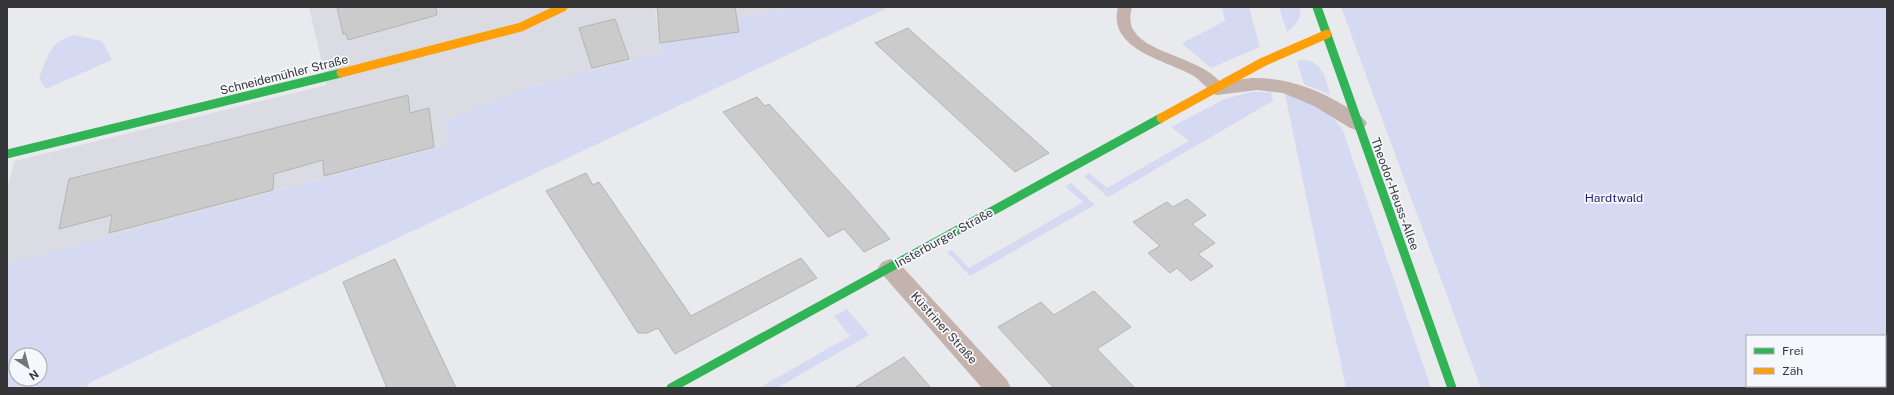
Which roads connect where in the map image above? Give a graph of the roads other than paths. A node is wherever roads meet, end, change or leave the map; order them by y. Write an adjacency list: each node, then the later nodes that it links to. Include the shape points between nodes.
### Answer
1 (563, 7): 7 (street, Schneidemühler Straße, via 521,27 479,39)
2 (1125, 7): 5 (lane, via 1123,15 1129,36 1200,73)
3 (1317, 7): 4 (street, Theodor-Heuss-Allee)
4 (1327, 34): 5 (street, Insterburger Straße, via 1287,50); 6 (street, Theodor-Heuss-Allee)
5 (1217, 88): 6 (street, Insterburger Straße, via 1258,84 1290,87 1324,102); 8 (street, Insterburger Straße)
6 (1357, 123): 11 (street, Theodor-Heuss-Allee)
7 (7, 154)
8 (890, 268): 9 (street, Insterburger Straße); 10 (street, Küstriner Straße)
9 (671, 388)
10 (998, 388)
11 (1452, 388)

